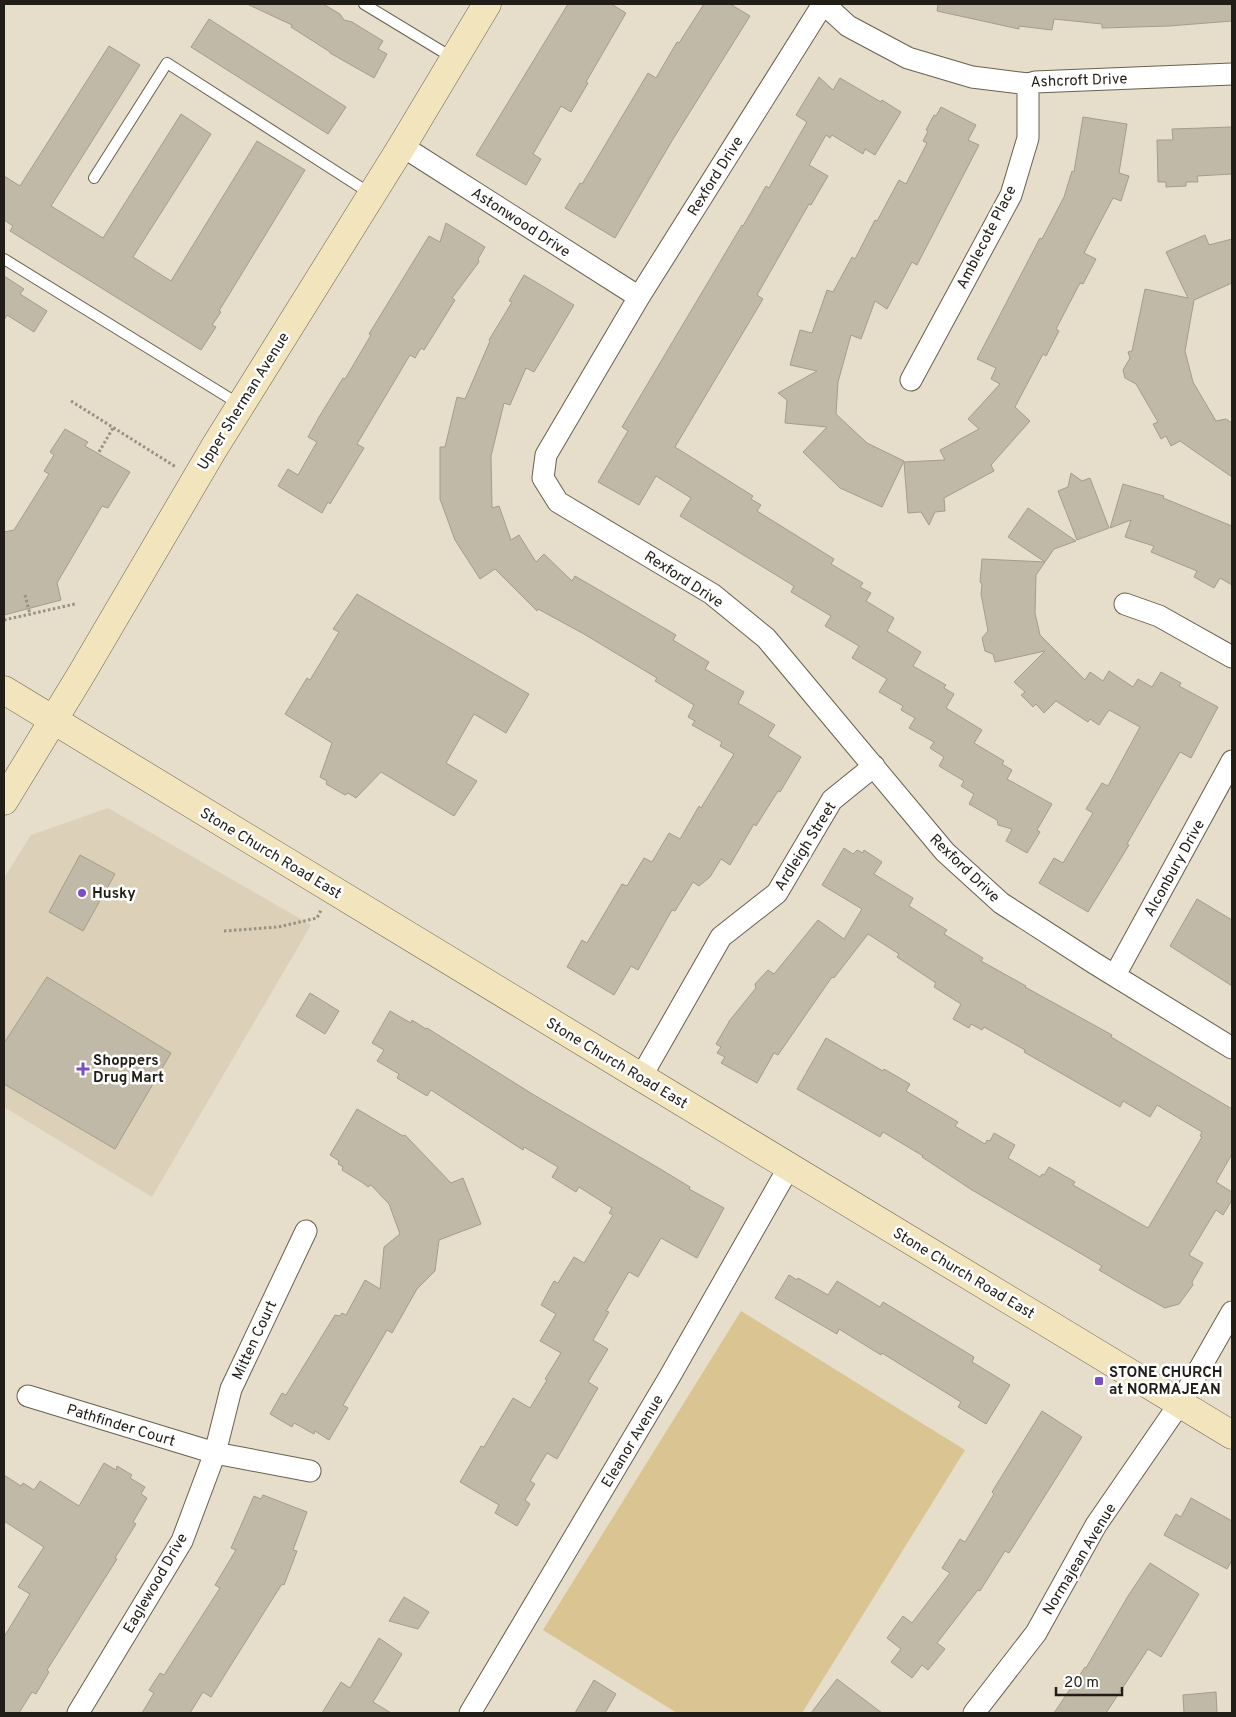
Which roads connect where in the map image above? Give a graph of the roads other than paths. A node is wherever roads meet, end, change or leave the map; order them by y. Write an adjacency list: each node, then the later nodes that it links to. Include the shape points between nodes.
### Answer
1 (364, 4): 4 (lane)
2 (487, 4): 4 (main road, Upper Sherman Avenue)
3 (824, 4): 6 (street, Ashcroft Drive, via 848,26 908,58 972,76); 11 (street, Rexford Drive)
4 (454, 59): 7 (main road, Upper Sherman Avenue)
5 (1232, 74): 6 (street, Ashcroft Drive)
6 (1028, 84): 12 (street, Amblecote Place, via 1028,138 1011,195)
7 (402, 146): 9 (main road, Upper Sherman Avenue); 11 (street, Astonwood Drive)
8 (94, 178): 9 (lane, via 167,63)
9 (372, 195): 13 (main road, Upper Sherman Avenue)
10 (4, 259): 13 (lane)
11 (639, 297): 19 (street, Rexford Drive, via 546,455 544,478 558,502 712,594 766,638)
12 (911, 380)
13 (240, 405): 17 (main road, Upper Sherman Avenue)
14 (1125, 604): 15 (street, via 1159,616)
15 (1232, 657)
16 (4, 690): 17 (main road, Stone Church Road East)
17 (52, 720): 20 (main road, Upper Sherman Avenue); 23 (main road, Stone Church Road East)
18 (1232, 761): 21 (street, Alconbury Drive)
19 (874, 766): 21 (street, Rexford Drive, via 945,852 1000,903); 23 (street, Ardleigh Street, via 832,800 777,893 722,937)
20 (4, 801)
21 (1115, 975): 22 (street, Rexford Drive)
22 (1232, 1048)
23 (641, 1077): 24 (main road, Stone Church Road East)
24 (789, 1167): 28 (main road, Stone Church Road East); 33 (street, Eleanor Avenue, via 670,1376)
25 (306, 1231): 30 (street, Mitten Court, via 231,1389)
26 (1232, 1312): 28 (street, Normajean Avenue)
27 (28, 1396): 30 (street, Pathfinder Court)
28 (1180, 1403): 29 (main road, Stone Church Road East); 34 (street, Normajean Avenue, via 1096,1525 1036,1633)
29 (1232, 1435)
30 (215, 1453): 31 (street); 32 (street, Eaglewood Drive, via 182,1541)
31 (310, 1471)
32 (78, 1713)
33 (470, 1713)
34 (974, 1713)

